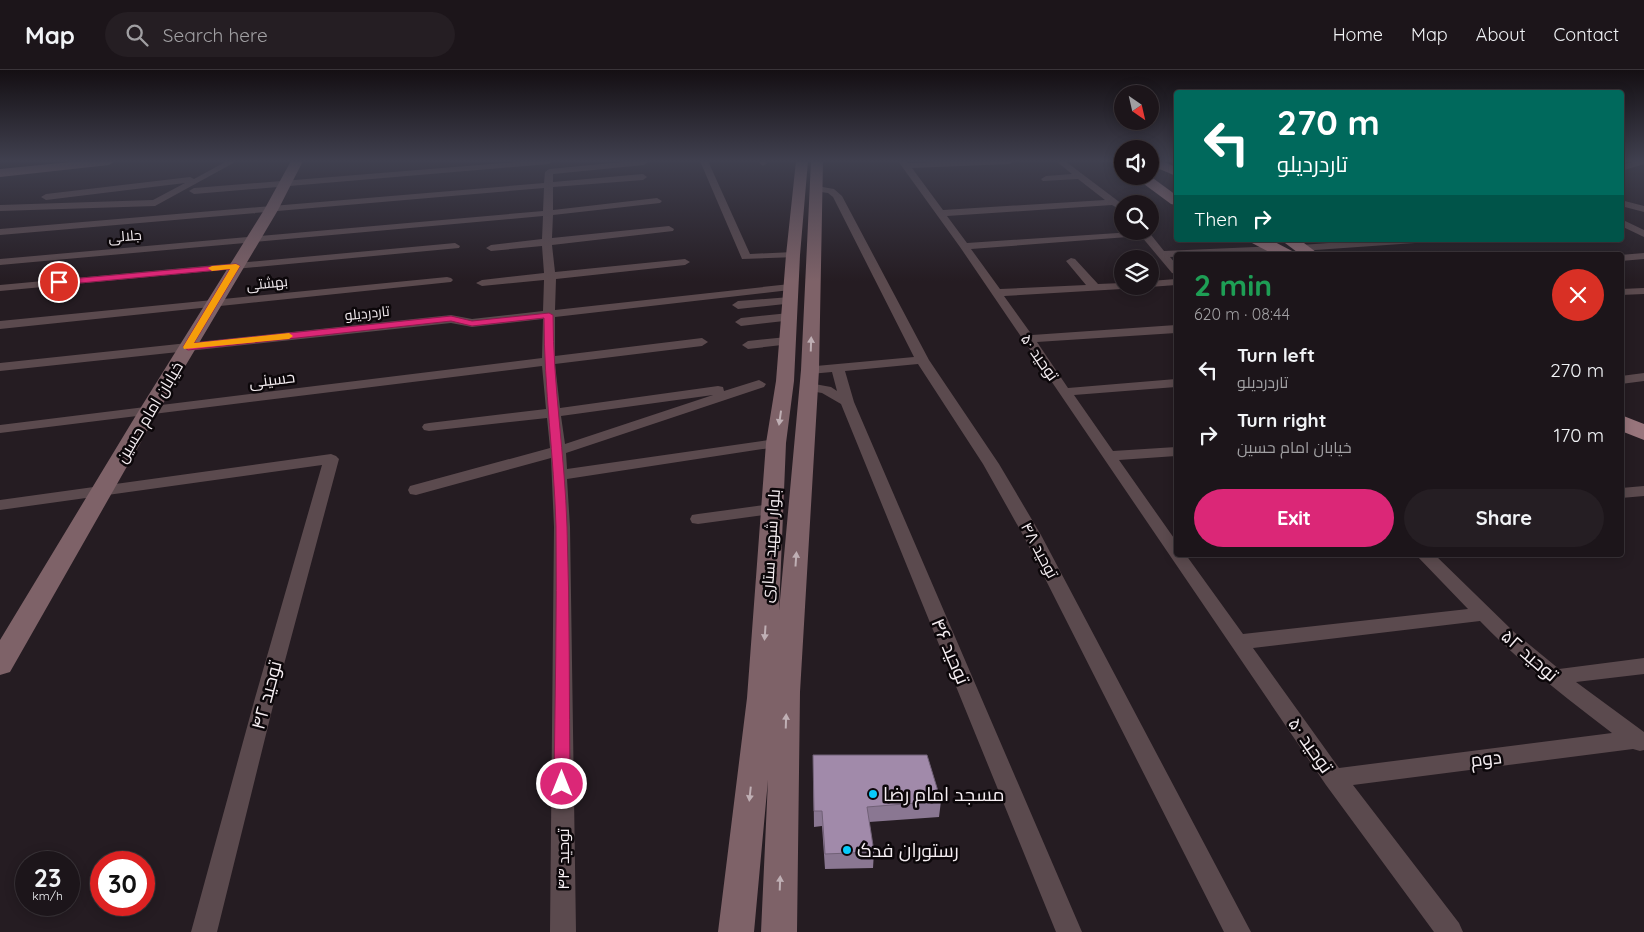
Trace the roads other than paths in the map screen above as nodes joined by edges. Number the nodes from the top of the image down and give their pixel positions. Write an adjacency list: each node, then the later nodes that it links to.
1 (156, 201): 13 (street)
2 (275, 201): 15 (main road, خیابان امام حسین)
3 (372, 201): 15 (street)
4 (548, 201): 16 (street, توحید ۴۴)
5 (655, 201): 16 (street, جلالی)
6 (722, 201): 35 (street)
7 (806, 201): 35 (main road, بلوار شهید ستاری)
8 (809, 201): 71 (main road, بلوار شهید ستاری, one-way to 8)
9 (840, 201): 66 (street, توحید ۴۸)
10 (932, 201): 17 (street, توحید ۵۰)
11 (1624, 204): 14 (street)
12 (1114, 206): 17 (street)
13 (0, 208)
14 (1644, 209)
15 (271, 210): 20 (street); 23 (main road, خیابان امام حسین)
16 (548, 213): 23 (street, جلالی); 25 (street, توحید ۴۴)
17 (940, 213): 29 (street, توحید ۵۰)
18 (1624, 226): 22 (street)
19 (669, 229): 25 (street)
20 (0, 232)
21 (1114, 234): 29 (street)
22 (1644, 234)
23 (252, 240): 39 (street, جلالی); 41 (main road, خیابان امام حسین)
24 (1150, 240): 33 (street)
25 (547, 242): 30 (street); 43 (street, توحید ۴۴)
26 (1266, 242): 31 (main road)
27 (1387, 242): 31 (street)
28 (455, 246): 41 (street)
29 (964, 246): 53 (street, توحید ۵۰)
30 (491, 248)
31 (1293, 249): 32 (street)
32 (1214, 252)
33 (1162, 254): 34 (street); 42 (street)
34 (1174, 254)
35 (792, 255): 54 (main road, بلوار شهید ستاری)
36 (1644, 256): 37 (street)
37 (1624, 258)
38 (1071, 261): 49 (street)
39 (0, 262)
40 (685, 262): 43 (street)
41 (236, 266): 50 (street); 55 (main road, خیابان امام حسین)
42 (1174, 269)
43 (550, 276): 46 (street); 57 (street, توحید ۴۴)
44 (447, 280): 55 (street, بهشتی)
45 (1174, 282): 47 (street)
46 (482, 283)
47 (1159, 283)
48 (1114, 286): 49 (street)
49 (1095, 287): 53 (street)
50 (0, 288)
51 (1644, 291): 52 (street)
52 (1624, 292)
53 (996, 293): 61 (street, توحید ۵۰)
54 (790, 301): 56 (street); 57 (street, تاردردیلو); 58 (street); 62 (main road, بلوار شهید ستاری)
55 (214, 304): 59 (street, بهشتی); 65 (main road, خیابان امام حسین)
56 (738, 305)
57 (549, 315): 65 (street, تاردردیلو); 67 (street, توحید ۴۴)
58 (741, 322)
59 (0, 325)
60 (1174, 329): 61 (street)
61 (1028, 339): 76 (street, توحید ۵۰)
62 (787, 341): 64 (street); 73 (main road, بلوار شهید ستاری)
63 (702, 342): 67 (street, حسینی)
64 (748, 345)
65 (188, 347): 68 (street, تاردردیلو); 79 (main road, خیابان امام حسین)
66 (922, 360): 69 (street); 114 (street, توحید ۴۸)
67 (548, 362): 79 (street, حسینی); 80 (street, توحید ۴۴)
68 (0, 367)
69 (838, 368): 71 (street); 77 (street, توحید ۴۶)
70 (1644, 378): 72 (street)
71 (810, 379): 77 (street); 112 (main road, بلوار شهید ستاری, one-way to 71)
72 (1624, 380)
73 (785, 381): 75 (street); 86 (main road, بلوار شهید ستاری, one-way to 86)
74 (1174, 383): 76 (street)
75 (759, 384): 80 (street); 87 (street)
76 (1064, 392): 89 (street, توحید ۵۰)
77 (847, 402): 113 (street, توحید ۴۶)
78 (1624, 409): 81 (main road)
79 (148, 412): 84 (street, حسینی); 92 (main road, خیابان امام حسین)
80 (553, 413): 83 (street); 87 (street, توحید ۴۴)
81 (1644, 419)
82 (1624, 423): 85 (main road)
83 (429, 427)
84 (0, 429)
85 (1644, 433)
86 (776, 442): 91 (street); 97 (main road, بلوار شهید ستاری)
87 (558, 451): 91 (street, توحید ۴۴); 93 (street)
88 (1174, 451): 89 (street)
89 (1109, 456): 99 (street, توحید ۵۰)
90 (331, 459): 92 (street); 109 (street, توحید ۴۲)
91 (559, 475): 110 (street, توحید ۴۴)
92 (103, 490): 96 (street); 104 (main road, خیابان امام حسین)
93 (416, 490)
94 (1644, 490): 95 (street)
95 (1624, 493)
96 (0, 505)
97 (772, 509): 98 (street); 111 (main road, بلوار شهید ستاری, one-way to 111)
98 (698, 519)
99 (1170, 535)
100 (1179, 557): 103 (street, توحید ۵۰)
101 (1427, 557): 102 (street, توحید ۵۲)
102 (1485, 614): 103 (street); 106 (street, توحید ۵۲)
103 (1239, 642): 108 (street, توحید ۵۰)
104 (0, 664)
105 (1644, 666): 106 (street)
106 (1556, 677): 107 (street, توحید ۵۲)
107 (1640, 742): 108 (street, دوم)
108 (1334, 778): 115 (street, توحید ۵۰)
109 (204, 932)
110 (563, 932)
111 (736, 932)
112 (779, 932)
113 (1069, 932)
114 (1238, 932)
115 (1450, 932)

